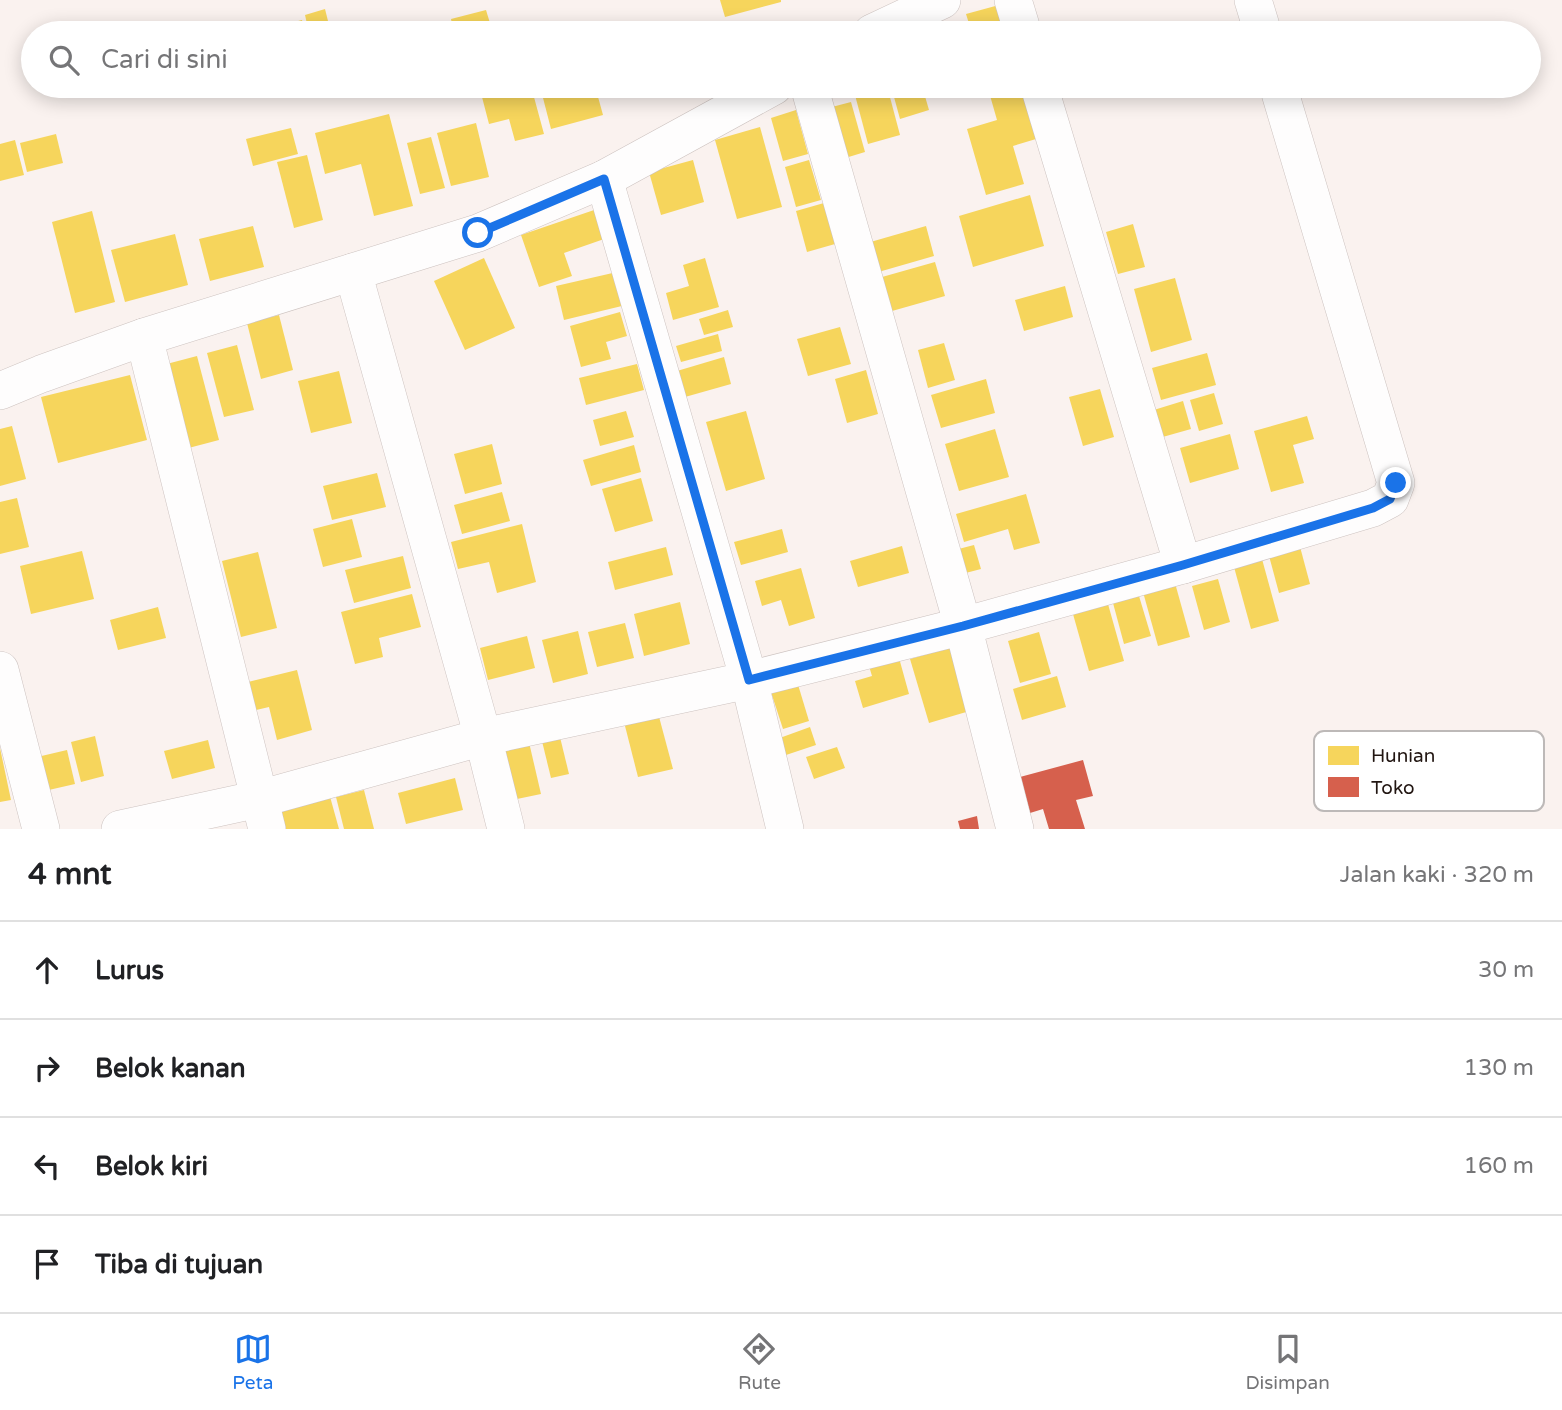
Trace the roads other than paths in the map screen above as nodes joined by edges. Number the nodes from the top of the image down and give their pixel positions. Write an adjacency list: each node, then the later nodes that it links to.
1 (942, 0): 4 (street)
2 (1013, 0): 5 (street)
3 (1253, 0): 6 (street)
4 (897, 21)
5 (1019, 21)
6 (1259, 21)
7 (752, 98): 11 (street)
8 (812, 98): 16 (street)
9 (1042, 98): 15 (street)
10 (1282, 98): 15 (street)
11 (604, 179): 12 (street); 18 (street)
12 (353, 272): 13 (street); 19 (street)
13 (144, 337): 14 (street); 20 (street)
14 (0, 391)
15 (1183, 565): 16 (street)
16 (963, 626): 18 (street); 25 (street)
17 (0, 670): 21 (street)
18 (749, 680): 19 (street); 24 (street)
19 (483, 737): 20 (street); 23 (street)
20 (263, 814): 22 (street)
21 (41, 829)
22 (120, 829)
23 (506, 829)
24 (785, 829)
25 (1015, 829)

